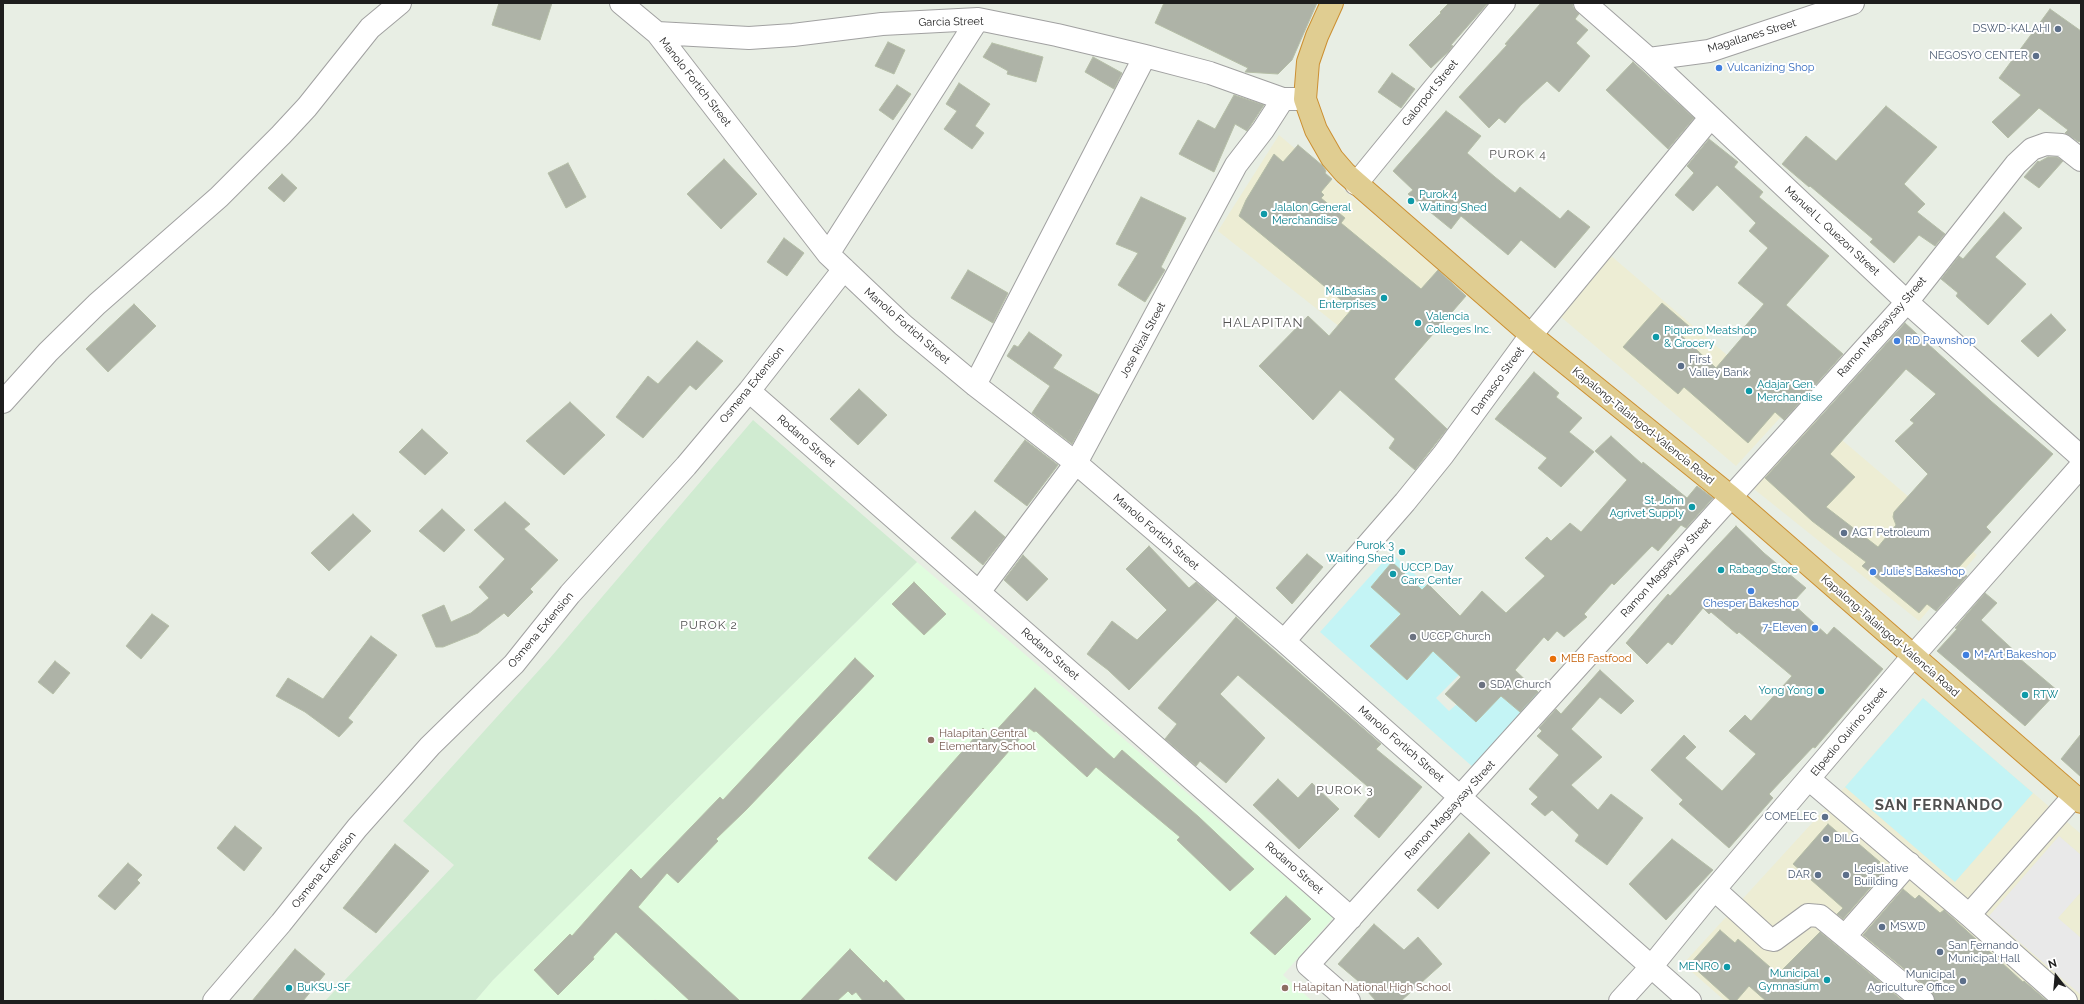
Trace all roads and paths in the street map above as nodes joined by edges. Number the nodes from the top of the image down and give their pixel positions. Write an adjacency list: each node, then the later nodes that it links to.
1 (400, 3): 22 (street)
2 (621, 3): 8 (street)
3 (1332, 3): 12 (highway, Kapalong-Talaingod-Valencia Road)
4 (1504, 3): 15 (street, Galorport Street)
5 (1586, 3): 10 (street, Manuel L. Quezon Street)
6 (1853, 3): 10 (street, Magallanes Street)
7 (978, 20): 8 (street, Garcia Street); 9 (street, Garcia Street); 16 (street)
8 (656, 33): 16 (street, Manolo Fortich Street)
9 (1145, 56): 11 (street, Garcia Street); 20 (street)
10 (1649, 59): 13 (street, Manuel L. Quezon Street)
11 (1283, 99): 12 (street); 24 (street, Jose Rizal Street)
12 (1305, 99): 15 (highway, Kapalong-Talaingod-Valencia Road)
13 (1710, 118): 18 (street, Manuel L. Quezon Street); 19 (street, Damasco Street)
14 (2081, 160): 18 (street, Ramon Magsaysay Street)
15 (1356, 184): 19 (highway, Kapalong-Talaingod-Valencia Road)
16 (828, 254): 17 (street, Manolo Fortich Street)
17 (844, 269): 20 (street, Manolo Fortich Street); 21 (street, Osmena Extension)
18 (1906, 302): 23 (street, Manuel L. Quezon Street); 26 (street, Ramon Magsaysay Street)
19 (1531, 335): 26 (highway, Kapalong-Talaingod-Valencia Road); 28 (street, Damasco Street)
20 (975, 385): 24 (street, Manolo Fortich Street)
21 (749, 391): 27 (street, Rodano Street); 39 (street, Osmena Extension)
22 (3, 402)
23 (2081, 457)
24 (1076, 463): 27 (street, Jose Rizal Street); 28 (street, Manolo Fortich Street)
25 (2081, 466): 29 (street, Elpedio Quirino Street)
26 (1730, 496): 29 (highway, Kapalong-Talaingod-Valencia Road); 31 (street, Ramon Magsaysay Street)
27 (979, 592): 36 (street, Rodano Street)
28 (1284, 641): 31 (street, Manolo Fortich Street)
29 (1913, 656): 30 (street, Elpedio Quirino Street); 32 (highway, Kapalong-Talaingod-Valencia Road)
30 (1810, 780): 33 (street); 34 (street, Elpedio Quirino Street)
31 (1462, 797): 36 (street, Ramon Magsaysay Street); 38 (street, Manolo Fortich Street)
32 (2077, 799): 35 (street)
33 (1909, 863): 35 (street); 37 (street)
34 (1715, 890): 37 (street); 38 (street, Elpedio Quirino Street)
35 (1969, 915): 44 (street)
36 (1351, 918): 40 (street, Ramon Magsaysay Street)
37 (1845, 936): 43 (street)
38 (1652, 967): 41 (street, Elpedio Quirino Street); 42 (street, Manolo Fortich Street)
39 (214, 1001)
40 (1349, 1001)
41 (1620, 1001)
42 (1690, 1001)
43 (1923, 1001)
44 (2066, 1001)

